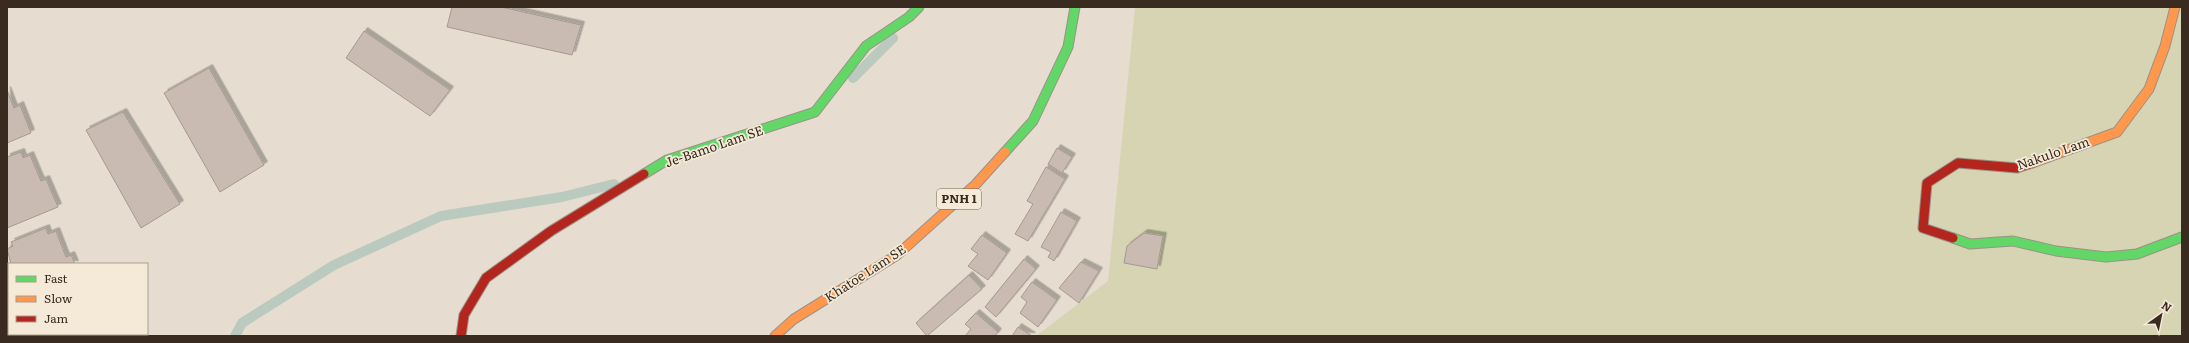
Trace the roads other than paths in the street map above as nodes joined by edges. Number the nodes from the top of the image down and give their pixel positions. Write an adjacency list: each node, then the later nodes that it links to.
1 (919, 7): 5 (street, Je-Bamo Lam SE)
2 (1075, 7): 6 (street, Khatoe Lam SE / PNH 1)
3 (2175, 7): 4 (street, Nakulo Lam)
4 (2182, 237)
5 (461, 336)
6 (775, 336)

